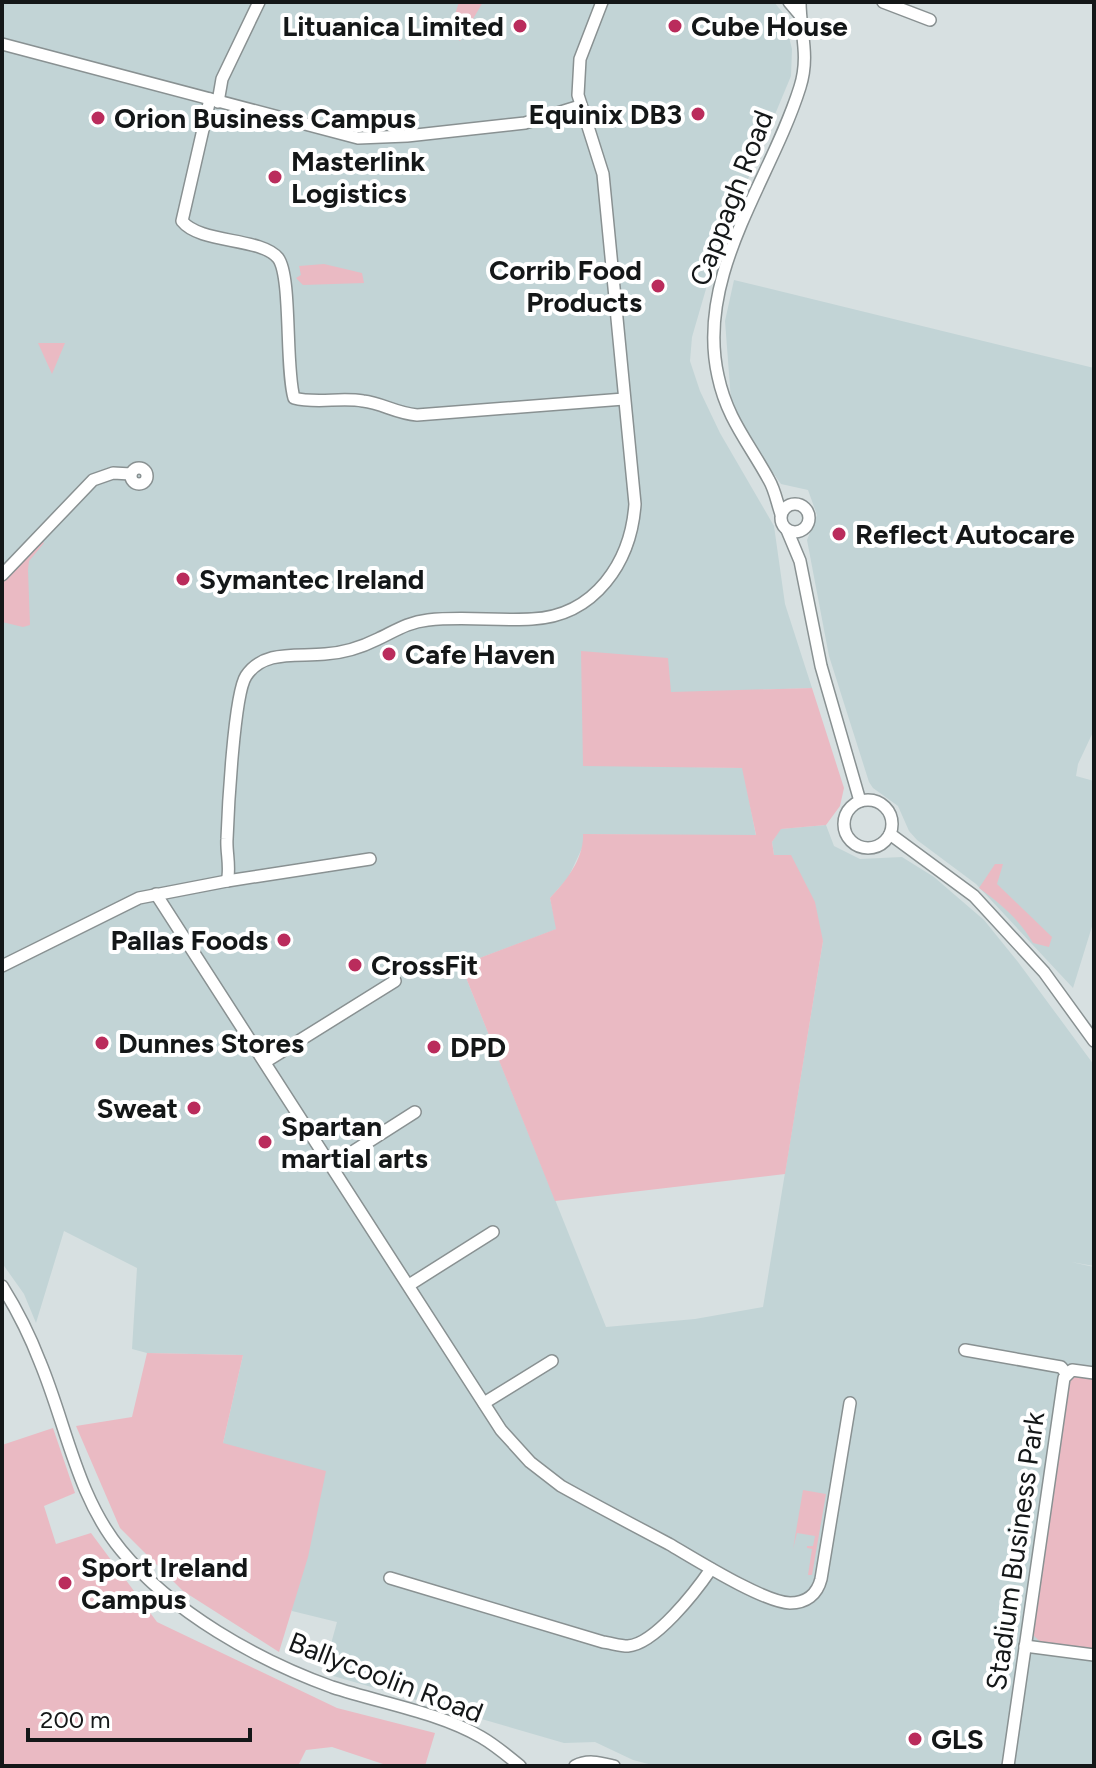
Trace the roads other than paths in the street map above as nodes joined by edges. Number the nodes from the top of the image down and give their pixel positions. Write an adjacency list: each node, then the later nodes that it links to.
1 (259, 2): 9 (street)
2 (602, 2): 10 (street)
3 (789, 2): 6 (street)
4 (800, 2): 6 (street, Cappagh Road)
5 (883, 2): 7 (street)
6 (800, 15): 13 (street, Cappagh Road)
7 (930, 20)
8 (2, 44): 9 (street)
9 (214, 101): 10 (street); 11 (street)
10 (580, 106): 11 (street)
11 (624, 399): 23 (street)
12 (131, 474): 19 (street)
13 (771, 483): 14 (street, Cappagh Road); 15 (street, Cappagh Road)
14 (794, 504): 15 (street); 16 (street, Cappagh Road)
15 (781, 514): 17 (street, Cappagh Road)
16 (803, 529): 17 (street); 18 (street, Cappagh Road)
17 (787, 530): 18 (street, Cappagh Road)
18 (800, 561): 20 (street, Cappagh Road)
19 (2, 575)
20 (860, 801): 21 (street); 21 (street)
21 (890, 834): 27 (street)
22 (370, 859): 23 (street)
23 (227, 881): 24 (street)
24 (156, 894): 25 (street); 28 (street)
25 (2, 966)
26 (395, 981): 28 (street)
27 (1094, 1041)
28 (265, 1062): 30 (street)
29 (415, 1112): 30 (street)
30 (332, 1165): 32 (street)
31 (493, 1232): 32 (street)
32 (409, 1285): 38 (street)
33 (2, 1286): 44 (street, Ballycoolin Road)
34 (965, 1350): 36 (street)
35 (552, 1361): 38 (street)
36 (1066, 1373): 37 (street); 42 (street, Stadium Business Park)
37 (1094, 1373)
38 (484, 1403): 40 (street)
39 (850, 1403): 40 (street)
40 (711, 1569): 41 (street)
41 (390, 1578)
42 (1025, 1646): 43 (street); 47 (street, Stadium Business Park)
43 (1094, 1655)
44 (520, 1766)
45 (575, 1766): 46 (street)
46 (614, 1766)
47 (1008, 1766)

